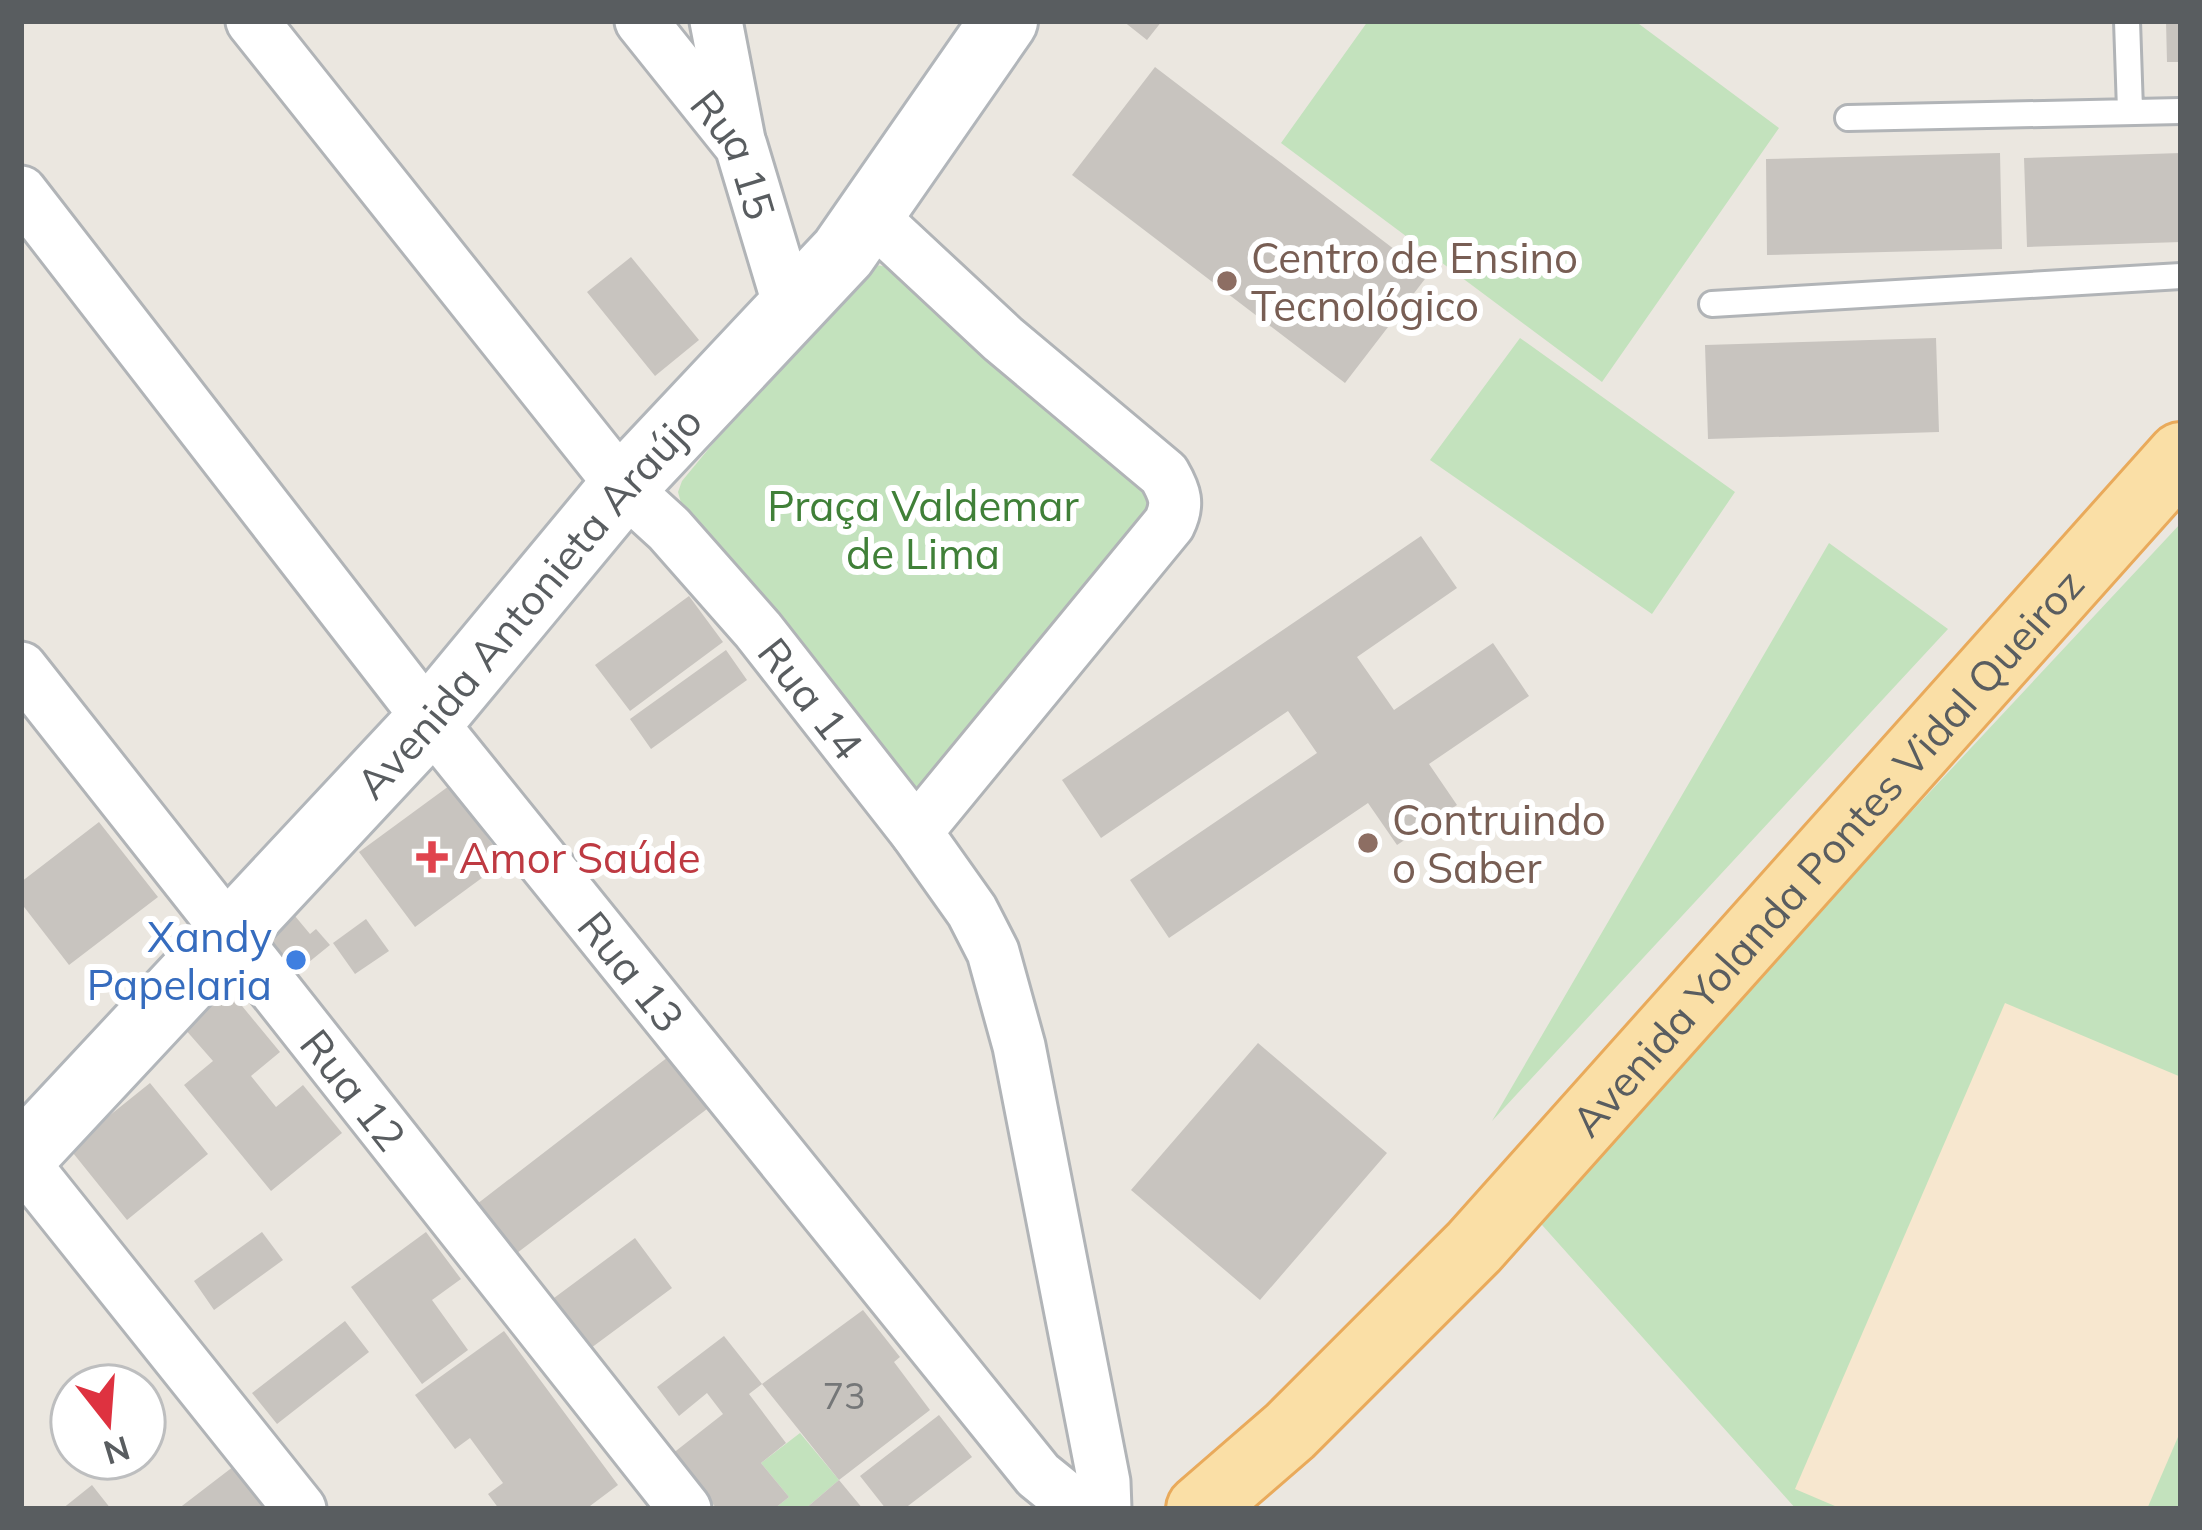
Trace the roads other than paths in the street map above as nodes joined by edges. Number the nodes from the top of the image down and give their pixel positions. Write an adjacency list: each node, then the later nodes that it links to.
1 (252, 21): 16 (street, Rua 14)
2 (640, 21): 9 (street, Rua 15)
3 (716, 21): 9 (street)
4 (1004, 21): 11 (street, Avenida Antonieta Araújo)
5 (2127, 21): 6 (lane)
6 (2131, 110): 7 (lane); 8 (lane)
7 (2181, 111)
8 (1848, 118)
9 (741, 146): 14 (street, Rua 15)
10 (21, 192): 18 (street, Rua 13)
11 (871, 216): 14 (street, Avenida Antonieta Araújo); 19 (street)
12 (2181, 275): 13 (lane)
13 (1712, 304)
14 (790, 309): 16 (street, Avenida Antonieta Araújo)
15 (2181, 456): 22 (main road, Avenida Yolanda Pontes Vidal Queiroz)
16 (623, 487): 18 (street, Avenida Antonieta Araújo); 19 (street, Rua 14)
17 (21, 668): 20 (street, Rua 12)
18 (429, 721): 20 (street, Avenida Antonieta Araújo); 25 (street, Rua 13)
19 (916, 832): 26 (street, Rua 14)
20 (231, 934): 21 (street, Avenida Antonieta Araújo); 24 (street, Rua 12)
21 (21, 1159): 23 (street)
22 (1290, 1431): 27 (main road); 28 (main road)
23 (300, 1509)
24 (685, 1509)
25 (1080, 1509)
26 (1105, 1509)
27 (1200, 1509)
28 (1243, 1509)

